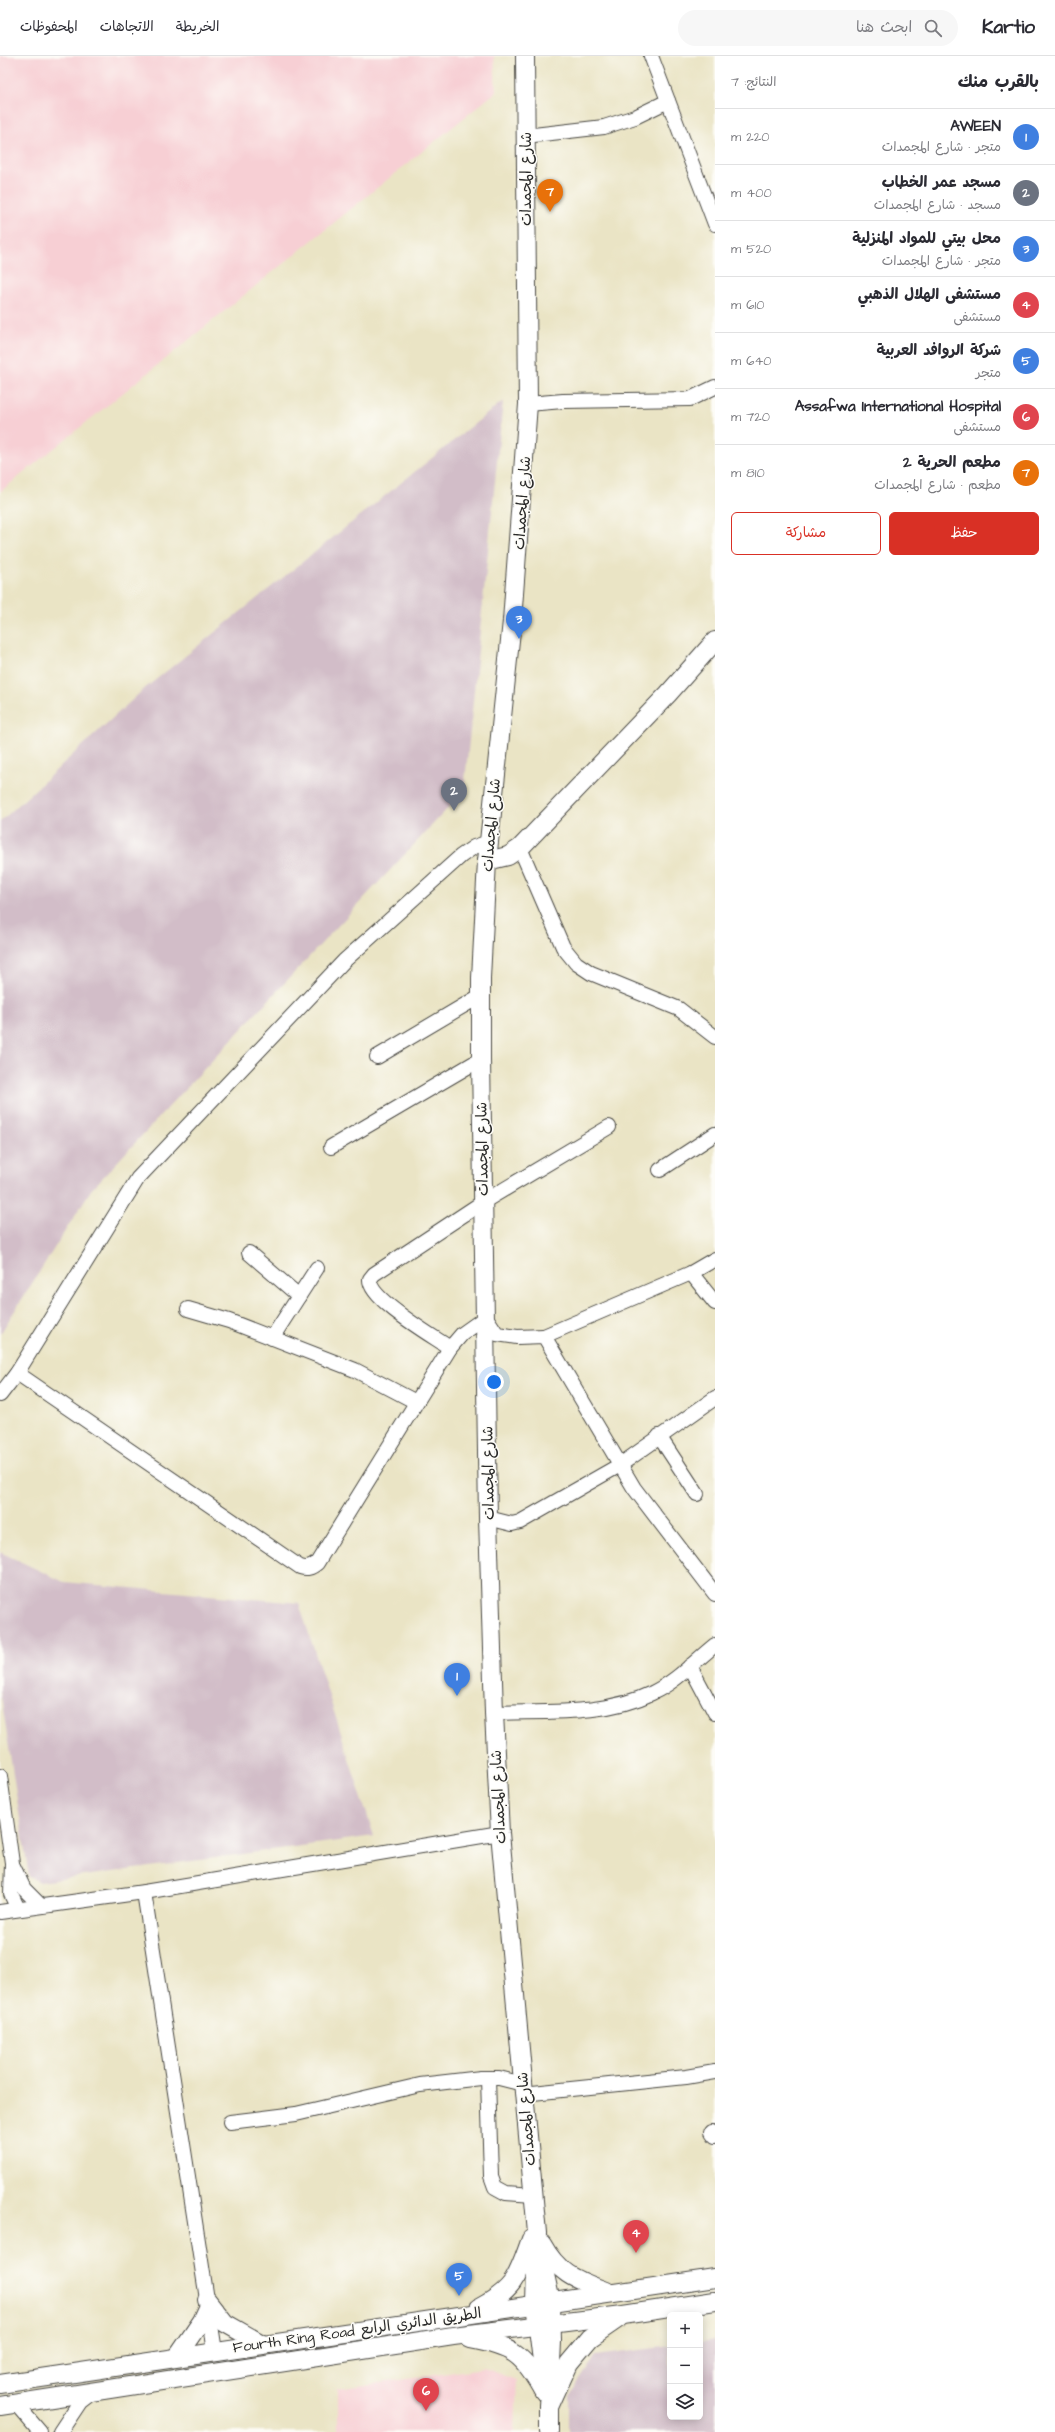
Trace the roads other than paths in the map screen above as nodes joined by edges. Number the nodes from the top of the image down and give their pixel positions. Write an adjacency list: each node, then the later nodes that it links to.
1 (526, 56): 4 (main road, شارع المجمدات)
2 (651, 56): 3 (street)
3 (668, 100): 4 (street); 5 (street)
4 (525, 136): 7 (main road, شارع المجمدات)
5 (715, 224)
6 (715, 387): 7 (street)
7 (528, 404): 9 (main road, شارع المجمدات)
8 (715, 641): 10 (main road)
9 (489, 842): 11 (main road, شارع المجمدات); 32 (street)
10 (520, 848): 11 (main road); 13 (street)
11 (487, 861): 12 (main road, شارع المجمدات)
12 (480, 996): 14 (street); 15 (main road, شارع المجمدات)
13 (715, 1037)
14 (377, 1057)
15 (481, 1059): 18 (street); 20 (main road, شارع المجمدات)
16 (609, 1127): 20 (street)
17 (715, 1134): 19 (street)
18 (331, 1147)
19 (660, 1170)
20 (483, 1202): 28 (main road, شارع المجمدات); 31 (street)
21 (249, 1254): 25 (street)
22 (715, 1259): 24 (street)
23 (317, 1268): 25 (street)
24 (691, 1273): 26 (street); 29 (street)
25 (299, 1296): 30 (street)
26 (715, 1303)
27 (188, 1309): 30 (street)
28 (486, 1317): 29 (street); 31 (street); 39 (main road, شارع المجمدات)
29 (544, 1336): 37 (street)
30 (272, 1338): 35 (street)
31 (450, 1348): 35 (street)
32 (17, 1373): 33 (street); 35 (street)
33 (0, 1395)
34 (715, 1398): 36 (street)
35 (416, 1402)
36 (660, 1436): 37 (street); 38 (street)
37 (620, 1464): 39 (street); 40 (street)
38 (698, 1494)
39 (488, 1518): 43 (main road, شارع المجمدات)
40 (715, 1594)
41 (715, 1645): 42 (street)
42 (690, 1666): 43 (street); 44 (street)
43 (494, 1713): 46 (main road, شارع المجمدات)
44 (715, 1713)
45 (0, 1776): 47 (street)
46 (500, 1833): 48 (street); 54 (main road, شارع المجمدات)
47 (12, 1863): 49 (street); 50 (street)
48 (144, 1892): 49 (street); 62 (street)
49 (41, 1906): 50 (street)
50 (18, 1909): 51 (street)
51 (0, 1912)
52 (715, 2072): 54 (street)
53 (488, 2078): 54 (street); 55 (street); 56 (street)
54 (523, 2089): 56 (main road, شارع المجمدات)
55 (230, 2122)
56 (533, 2195): 57 (main road, شارع المجمدات)
57 (537, 2233): 59 (main road); 61 (main road, شارع المجمدات); 63 (main road)
58 (715, 2278): 59 (main road, Fourth Ring Road الطريق الدائري الرابع)
59 (612, 2294): 61 (main road, Fourth Ring Road الطريق الدائري الرابع)
60 (715, 2301): 64 (main road, Fourth Ring Road الطريق الدائري الرابع)
61 (543, 2303): 63 (main road, Fourth Ring Road الطريق الدائري الرابع); 65 (main road, شارع المجمدات)
62 (208, 2304): 67 (main road); 68 (street); 69 (main road)
63 (469, 2314): 67 (main road, Fourth Ring Road الطريق الدائري الرابع)
64 (623, 2315): 65 (main road, Fourth Ring Road الطريق الدائري الرابع); 72 (main road)
65 (544, 2325): 66 (main road, Fourth Ring Road الطريق الدائري الرابع); 72 (main road, شارع المجمدات)
66 (453, 2336): 71 (main road, Fourth Ring Road الطريق الدائري الرابع); 72 (main road)
67 (262, 2344): 68 (main road, Fourth Ring Road الطريق الدائري الرابع)
68 (215, 2351): 69 (main road, Fourth Ring Road الطريق الدائري الرابع)
69 (178, 2356): 70 (main road, Fourth Ring Road الطريق الدائري الرابع)
70 (0, 2384)
71 (93, 2392): 73 (main road, Fourth Ring Road الطريق الدائري الرابع); 75 (street)
72 (549, 2399): 76 (main road)
73 (8, 2405): 74 (street)
74 (40, 2432)
75 (60, 2432)
76 (548, 2432)

